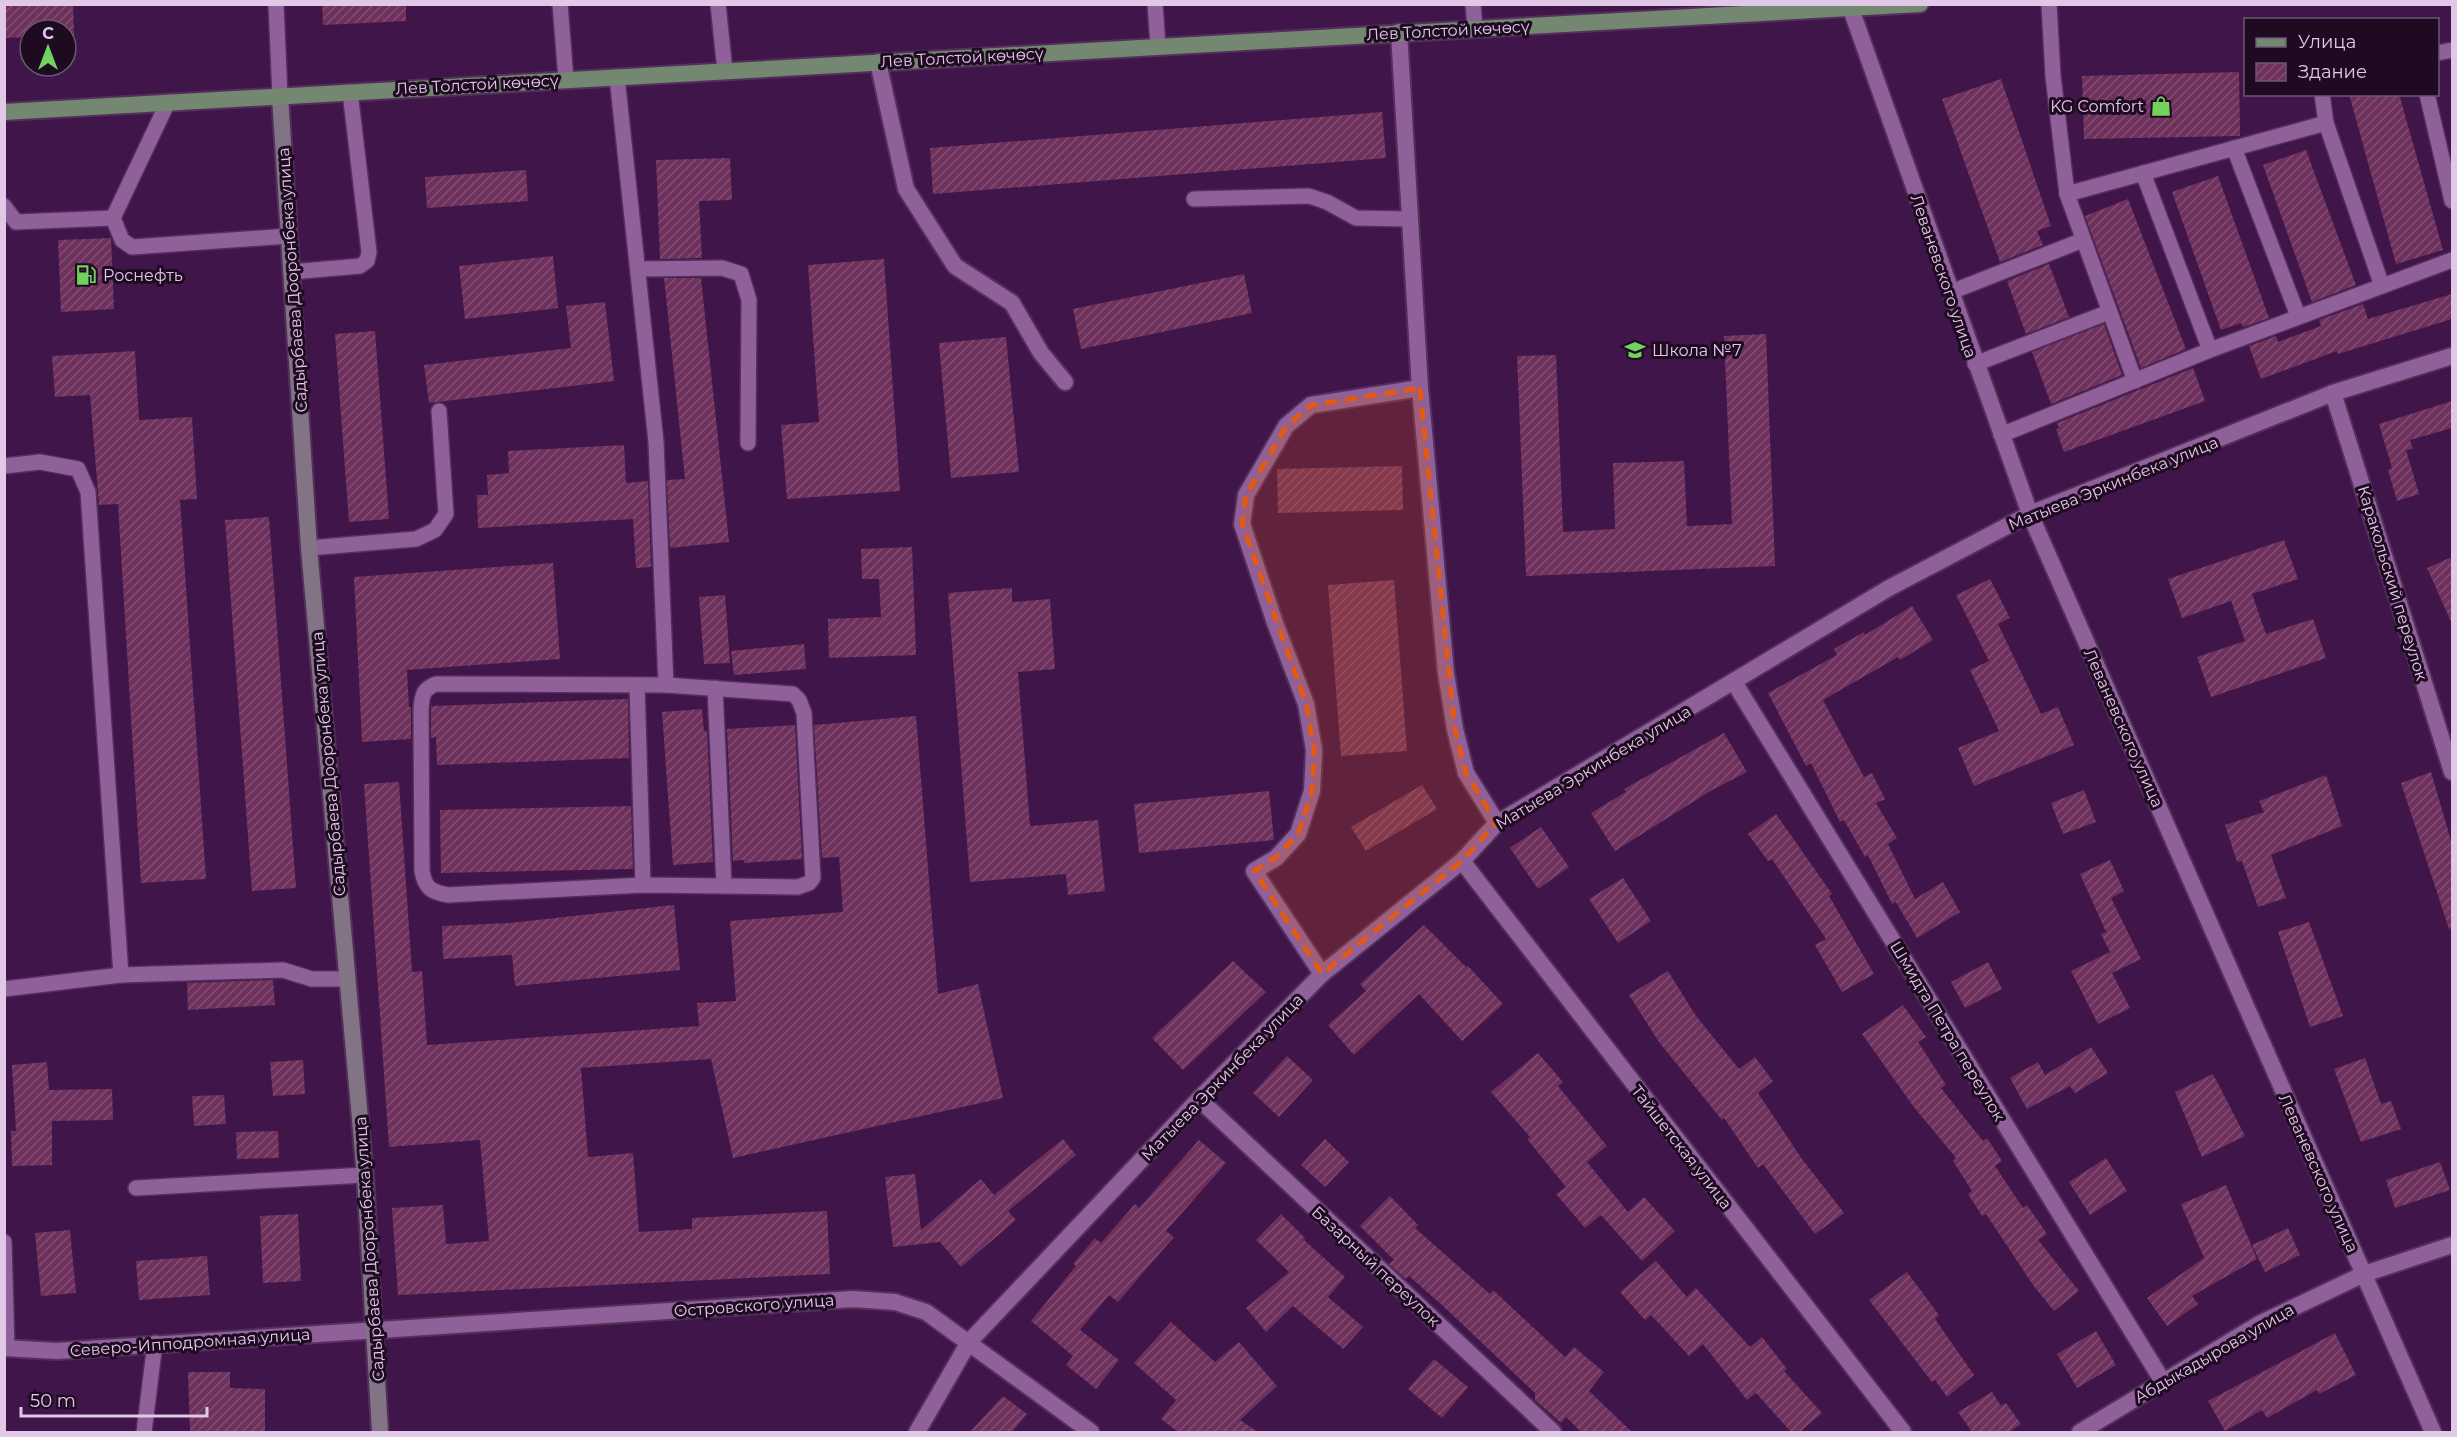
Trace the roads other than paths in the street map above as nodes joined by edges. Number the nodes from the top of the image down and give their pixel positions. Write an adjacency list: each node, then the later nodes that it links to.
1 (276, 4): 18 (lane)
2 (560, 4): 16 (lane)
3 (718, 4): 14 (lane)
4 (1155, 4): 12 (lane)
5 (1473, 4): 10 (lane)
6 (1920, 4): 8 (main road, Лев Толстой көчөсү)
7 (2049, 4): 26 (lane)
8 (1915, 5): 9 (main road, Лев Толстой көчөсү)
9 (1851, 9): 10 (main road, Лев Толстой көчөсү); 38 (street, Леваневского улица)
10 (1475, 28): 11 (main road, Лев Толстой көчөсү)
11 (1399, 32): 12 (main road, Лев Толстой көчөсү); 31 (street)
12 (1158, 46): 13 (main road, Лев Толстой көчөсү)
13 (878, 62): 14 (main road, Лев Толстой көчөсү); 45 (street)
14 (725, 71): 15 (main road, Лев Толстой көчөсү)
15 (617, 77): 16 (main road, Лев Толстой көчөсү); 35 (lane)
16 (566, 79): 17 (main road, Лев Толстой көчөсү)
17 (350, 92): 18 (main road, Лев Толстой көчөсү); 36 (lane)
18 (280, 96): 21 (main road, Лев Толстой көчөсү); 32 (main road, Садырбаева Дооронбека улица)
19 (2322, 96): 23 (lane)
20 (2427, 96): 28 (lane)
21 (168, 102): 22 (main road, Лев Толстой көчөсү); 30 (lane)
22 (4, 112)
23 (2326, 123): 24 (lane); 37 (lane)
24 (2234, 148): 25 (lane); 40 (lane)
25 (2143, 173): 26 (lane); 41 (lane)
26 (2067, 194): 33 (lane)
27 (1194, 198): 31 (lane)
28 (2452, 201)
29 (4, 206): 30 (lane)
30 (113, 218): 32 (lane)
31 (1410, 219): 46 (street)
32 (289, 236): 36 (main road, Садырбаева Дооронбека улица)
33 (2083, 240): 38 (lane); 39 (lane)
34 (2452, 260): 37 (lane)
35 (638, 269): 50 (lane); 56 (lane)
36 (291, 272): 53 (main road, Садырбаева Дооронбека улица)
37 (2382, 286): 40 (lane)
38 (1951, 292): 43 (street, Леваневского улица)
39 (2109, 312): 43 (lane); 44 (lane)
40 (2298, 316): 41 (lane)
41 (2210, 350): 44 (lane)
42 (2452, 356): 47 (street, Матыева Эркинбека улица)
43 (1975, 364): 49 (street, Леваневского улица)
44 (2135, 381): 49 (lane)
45 (1065, 382)
46 (1420, 388): 59 (street); 63 (street)
47 (2334, 393): 52 (street, Матыева Эркинбека улица); 58 (street, Каракольский переулок)
48 (439, 411): 53 (lane)
49 (2001, 435): 52 (street, Леваневского улица)
50 (748, 443)
51 (4, 465): 64 (lane)
52 (2030, 514): 54 (street, Матыева Эркинбека улица); 72 (street, Леваневского улица)
53 (309, 548): 65 (main road, Садырбаева Дооронбека улица)
54 (1734, 682): 59 (street, Матыева Эркинбека улица); 77 (street, Шмидта Петра переулок)
55 (637, 685): 56 (lane); 61 (lane); 61 (lane)
56 (666, 685): 57 (lane)
57 (715, 688): 62 (lane); 62 (lane)
58 (2452, 772)
59 (1497, 823): 60 (street, Матыева Эркинбека улица)
60 (1462, 861): 63 (street, Матыева Эркинбека улица); 83 (street, Тайшетская улица)
61 (643, 885): 62 (lane)
62 (724, 885)
63 (1322, 974): 67 (street, Матыева Эркинбека улица)
64 (121, 975): 65 (lane); 66 (lane)
65 (347, 979): 68 (main road, Садырбаева Дооронбека улица)
66 (4, 989)
67 (1199, 1099): 74 (street, Матыева Эркинбека улица); 82 (street, Базарный переулок)
68 (365, 1175): 69 (lane); 73 (main road, Садырбаева Дооронбека улица)
69 (136, 1188)
70 (4, 1242): 76 (lane)
71 (2452, 1245): 72 (street, Абдыкадырова улица)
72 (2364, 1274): 77 (street, Абдыкадырова улица); 85 (street, Леваневского улица)
73 (376, 1330): 74 (street, Островского улица); 75 (street, Северо-Ипподромная улица); 79 (main road, Садырбаева Дооронбека улица)
74 (969, 1342): 80 (street, Матыева Эркинбека улица); 81 (street, Островского улица)
75 (155, 1343): 76 (street, Северо-Ипподромная улица); 78 (lane)
76 (6, 1348)
77 (2162, 1380): 84 (street, Абдыкадырова улица)
78 (144, 1432)
79 (380, 1432)
80 (917, 1432)
81 (1091, 1432)
82 (1554, 1432)
83 (1903, 1432)
84 (2080, 1432)
85 (2433, 1432)

